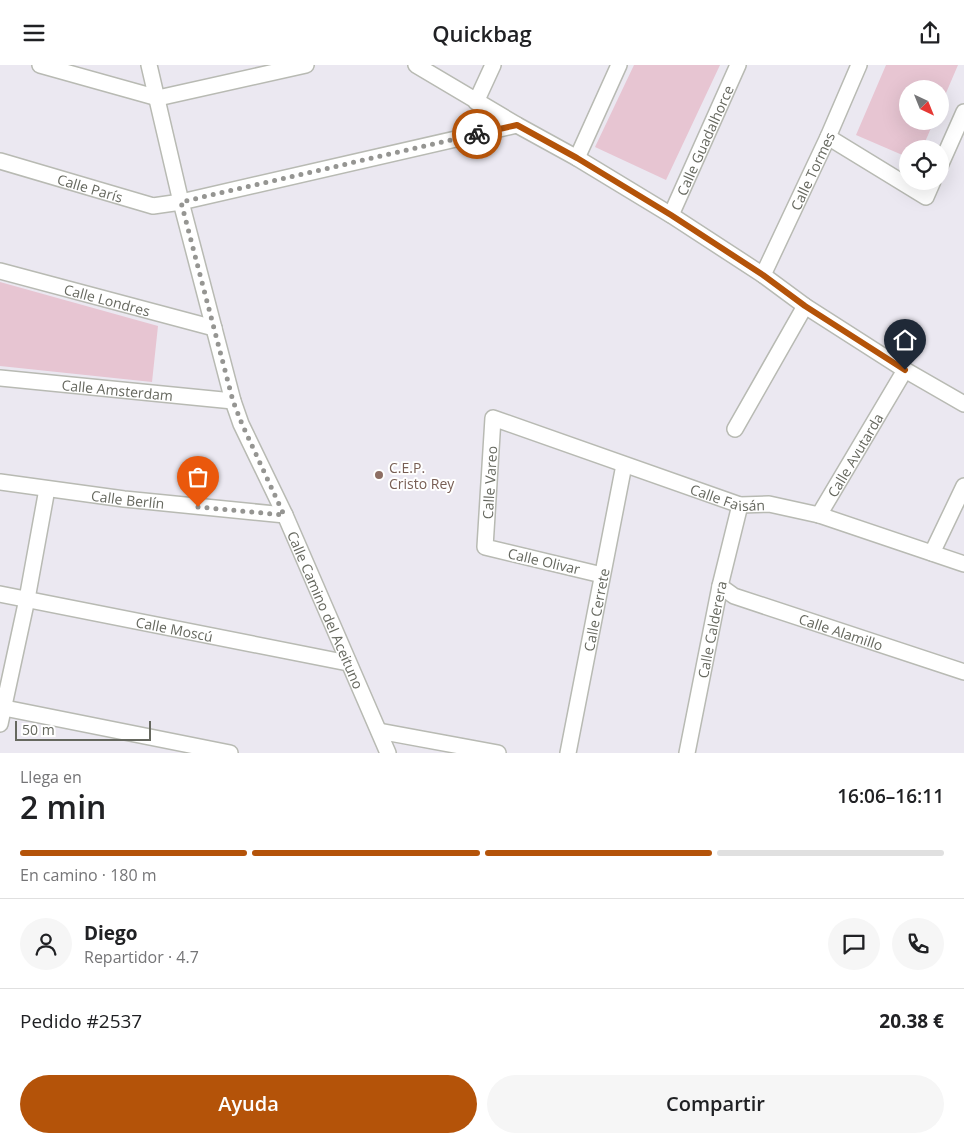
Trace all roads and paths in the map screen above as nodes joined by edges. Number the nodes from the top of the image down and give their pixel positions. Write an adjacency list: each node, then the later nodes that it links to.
1 (40, 65): 9 (street)
2 (149, 65): 9 (street, Calle Camino del Aceituno)
3 (306, 65): 9 (street)
4 (416, 65): 10 (street)
5 (494, 65): 10 (street)
6 (619, 65): 15 (street)
7 (738, 65): 21 (street, Calle Guadalhorce)
8 (859, 65): 13 (street, Calle Tormes)
9 (158, 98): 20 (street, Calle Camino del Aceituno)
10 (476, 102): 12 (street)
11 (964, 112): 14 (street)
12 (517, 125): 15 (street); 20 (street, Calle París)
13 (828, 137): 17 (street); 23 (street, Calle Tormes)
14 (949, 146)
15 (577, 158): 21 (street)
16 (0, 161): 20 (street, Calle París)
17 (899, 180)
18 (915, 190): 19 (street)
19 (929, 190)
20 (181, 202): 25 (street, Calle Camino del Aceituno)
21 (671, 215): 23 (street)
22 (0, 271): 25 (street, Calle Londres)
23 (763, 275): 24 (street)
24 (805, 306): 26 (street); 31 (street)
25 (214, 328): 28 (street, Calle Camino del Aceituno)
26 (905, 370): 29 (street); 38 (street, Calle Avutarda)
27 (0, 378): 28 (street, Calle Amsterdam)
28 (233, 401): 37 (street, Calle Camino del Aceituno)
29 (964, 404)
30 (493, 418): 32 (street, Calle Faisán); 39 (street, Calle Vareo)
31 (735, 429)
32 (624, 465): 36 (street, Calle Faisán); 42 (street, Calle Cerrete)
33 (0, 482): 35 (street, Calle Berlín)
34 (964, 486): 40 (street)
35 (47, 489): 37 (street, Calle Berlín); 45 (street)
36 (740, 505): 38 (street, Calle Faisán); 43 (street, Calle Calderera)
37 (284, 515): 46 (street, Calle Camino del Aceituno)
38 (819, 515): 40 (street, Calle Faisán)
39 (485, 547): 42 (street, Calle Olivar)
40 (932, 553): 41 (street, Calle Faisán)
41 (964, 564)
42 (602, 575): 54 (street, Calle Cerrete)
43 (720, 586): 47 (street, Calle Alamillo); 55 (street, Calle Calderera)
44 (0, 594): 45 (street, Calle Moscú)
45 (27, 599): 46 (street, Calle Moscú); 48 (street)
46 (348, 663): 50 (street, Calle Camino del Aceituno)
47 (964, 672)
48 (2, 708): 49 (street); 51 (street)
49 (0, 724)
50 (379, 731): 52 (street, Calle Camino del Aceituno); 53 (street)
51 (230, 753)
52 (388, 753)
53 (498, 753)
54 (568, 753)
55 (687, 753)

